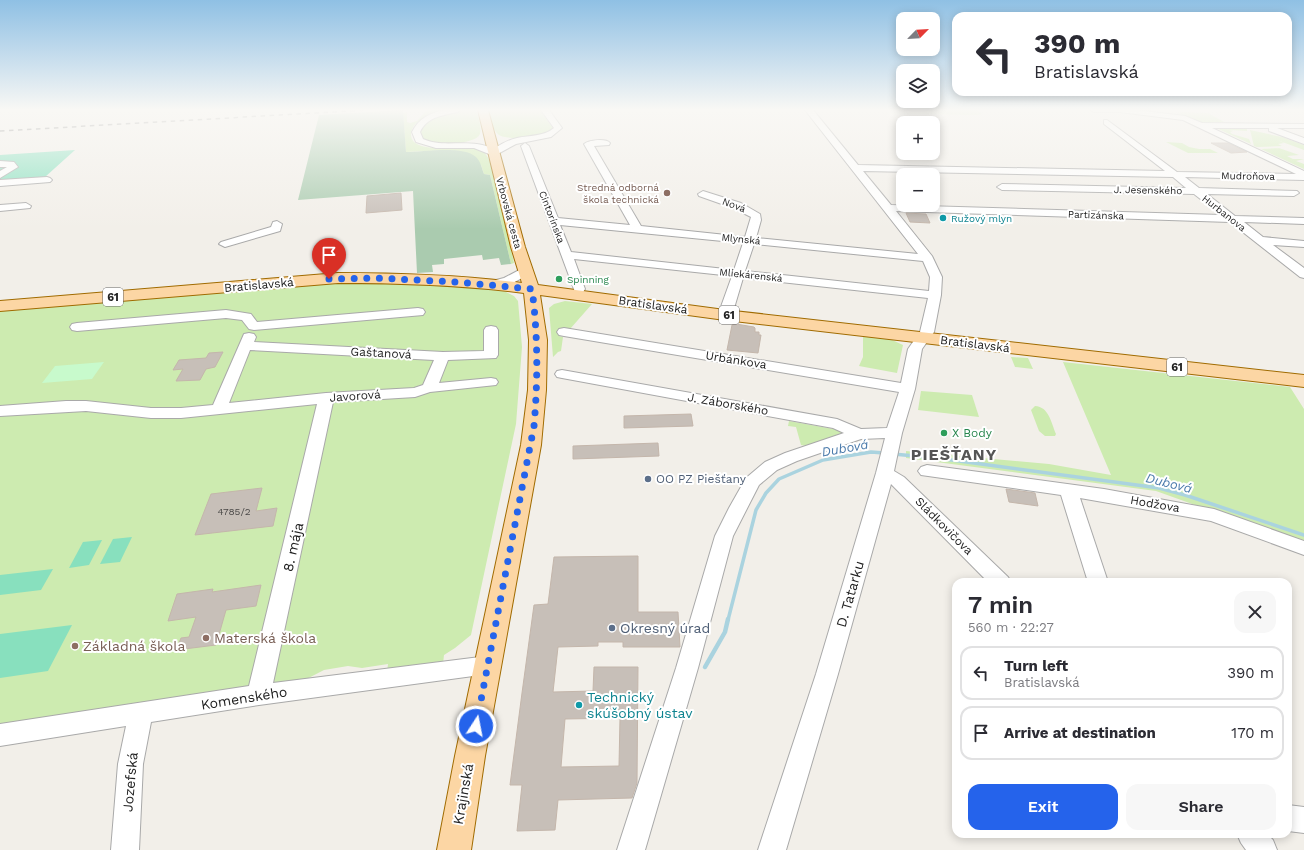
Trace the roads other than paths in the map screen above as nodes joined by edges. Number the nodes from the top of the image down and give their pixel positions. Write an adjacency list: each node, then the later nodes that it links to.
1 (487, 150): 10 (street)
2 (493, 150): 10 (main road, Vrbovská cesta)
3 (499, 150): 10 (street)
4 (526, 150): 27 (street, Cintorínska)
5 (591, 150): 30 (street)
6 (841, 150): 12 (street)
7 (1142, 150): 15 (street, Hurbanova)
8 (1250, 150): 16 (street)
9 (1255, 150): 13 (street)
10 (494, 153): 37 (main road, Vrbovská cesta)
11 (0, 164): 14 (street)
12 (856, 168): 15 (street, Mudroňova); 25 (street)
13 (1304, 172)
14 (0, 175)
15 (1175, 175): 16 (street, Mudroňova); 20 (street, Hurbanova)
16 (1304, 176)
17 (47, 180): 18 (street)
18 (0, 183)
19 (1002, 186): 20 (street, J. Jesenského)
20 (1195, 191): 21 (street, J. Jesenského); 26 (street, Hurbanova)
21 (1294, 193)
22 (703, 194): 31 (street, Nová)
23 (26, 206): 24 (street)
24 (0, 208)
25 (888, 208): 26 (street, Partizánska); 36 (street)
26 (1232, 219): 28 (street, Partizánska); 32 (street, Hurbanova)
27 (553, 220): 30 (street, Mlynská); 35 (street, Cintorínska)
28 (1304, 221)
29 (277, 224): 33 (street)
30 (637, 229): 31 (street, Mlynská)
31 (750, 240): 36 (street, Mlynská); 38 (street, Nová)
32 (1258, 240): 34 (street); 39 (street, Hurbanova)
33 (224, 244)
34 (1304, 244)
35 (567, 255): 38 (street, Mliekárenská); 41 (street, Cintorínska)
36 (928, 258): 42 (street)
37 (525, 271): 40 (street); 43 (main road, Vrbovská cesta)
38 (739, 274): 42 (street, Mliekárenská); 46 (street, Nová)
39 (1304, 274)
40 (492, 285): 43 (main road, Bratislavská / 61); 44 (main road, Bratislavská / 61)
41 (580, 292): 43 (main road, Bratislavská); 46 (main road, Bratislavská / 61)
42 (935, 296): 51 (street)
43 (533, 300): 70 (main road, Krajinská)
44 (0, 306)
45 (418, 312): 47 (street)
46 (725, 315): 51 (main road, Bratislavská / 61)
47 (254, 326): 48 (street); 52 (street)
48 (77, 327)
49 (491, 330): 53 (street, Gaštanová)
50 (564, 332): 58 (street, Urbánkova)
51 (923, 337): 55 (main road, Bratislavská / 61); 58 (street, D. Tatarku)
52 (246, 346): 53 (street, Gaštanová); 60 (street)
53 (443, 356): 57 (street)
54 (562, 374): 62 (street, J. Záborského)
55 (1304, 381)
56 (491, 382): 57 (street, Javorová)
57 (429, 388): 59 (street, Javorová)
58 (908, 389): 63 (street, D. Tatarku)
59 (326, 398): 60 (street, Javorová); 71 (street, 8. mája)
60 (219, 409): 61 (street, Javorová)
61 (0, 411)
62 (860, 434): 63 (street, J. Záborského); 79 (street)
63 (892, 439): 64 (street, D. Tatarku)
64 (886, 470): 68 (street, Sládkovičova); 80 (street, D. Tatarku)
65 (927, 470): 66 (street, Hodžova)
66 (1069, 491): 67 (street, Hodžova); 69 (street)
67 (1304, 548)
68 (997, 578)
69 (1097, 578)
70 (488, 665): 71 (street, Komenského); 78 (main road, Krajinská)
71 (259, 695): 72 (street, Komenského)
72 (142, 714): 73 (street, Komenského); 77 (street, Jozefská)
73 (0, 736)
74 (1292, 818): 75 (street)
75 (1304, 820)
76 (1253, 838): 81 (street)
77 (124, 850)
78 (454, 850)
79 (631, 850)
80 (772, 850)
81 (1263, 850)

